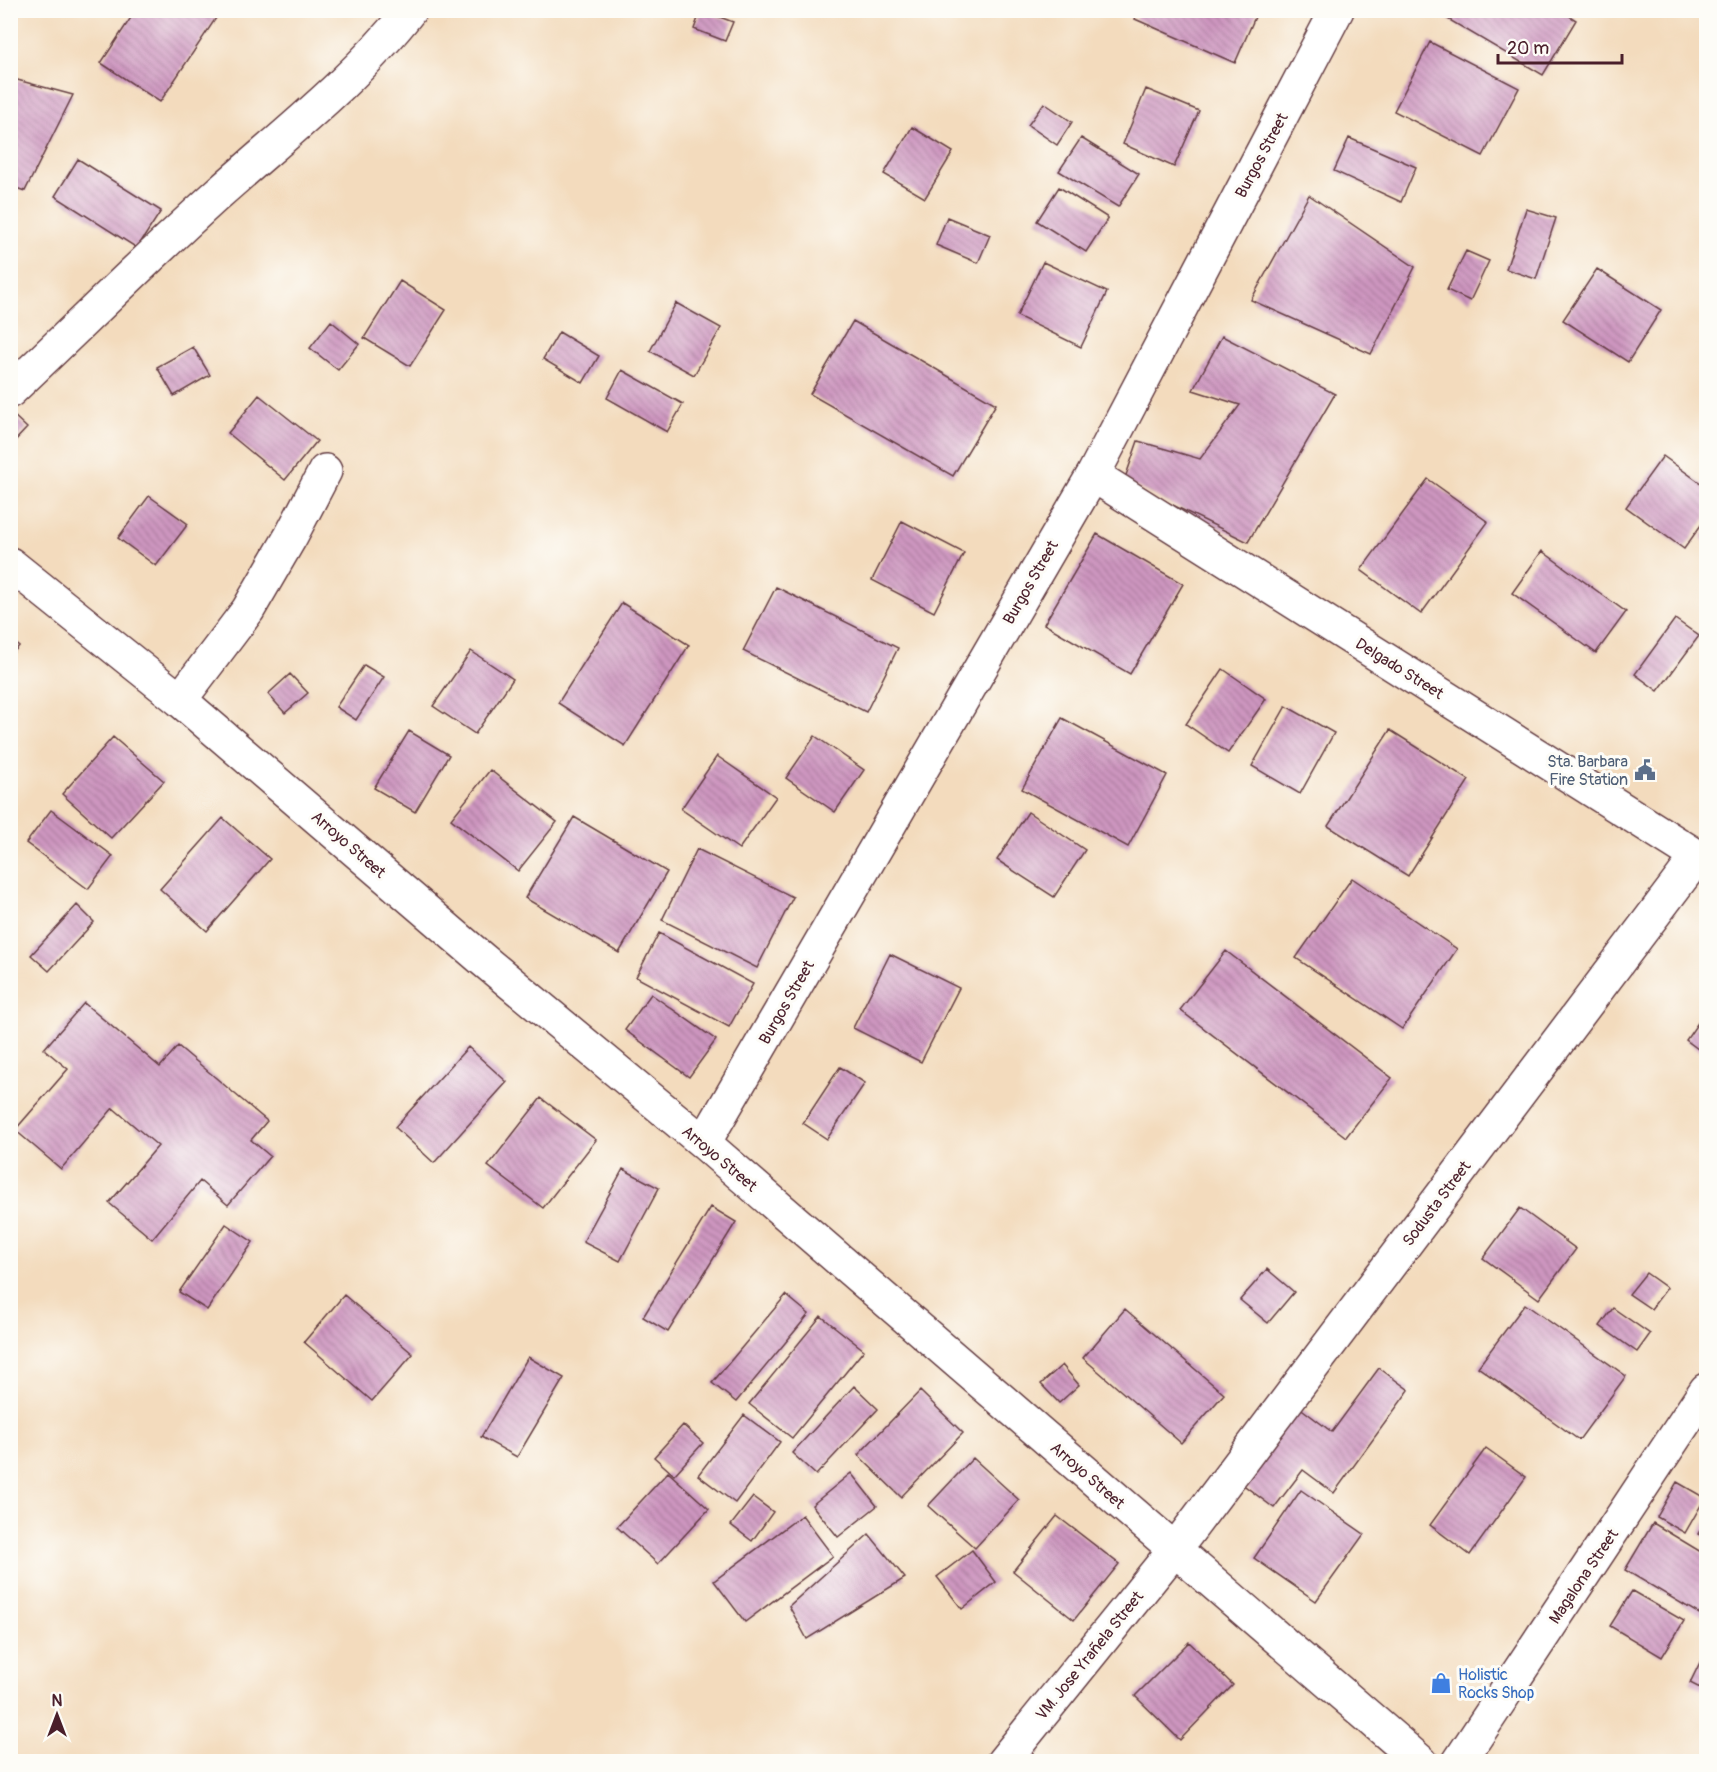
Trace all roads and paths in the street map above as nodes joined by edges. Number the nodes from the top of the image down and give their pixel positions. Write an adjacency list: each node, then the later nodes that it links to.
1 (410, 10): 3 (street)
2 (1337, 10): 5 (street, Burgos Street)
3 (10, 391)
4 (325, 471): 7 (street)
5 (1093, 475): 8 (street, Delgado Street); 9 (street, Burgos Street)
6 (10, 564): 7 (street, Arroyo Street)
7 (180, 700): 9 (street, Arroyo Street)
8 (1702, 859): 11 (street, Sodusta Street)
9 (704, 1143): 11 (street, Arroyo Street)
10 (1707, 1390): 14 (street, Magalona Street)
11 (1175, 1549): 12 (street, VM. Jose Yrañela Street); 13 (street, Arroyo Street)
12 (1003, 1761)
13 (1421, 1761)
14 (1459, 1761)

